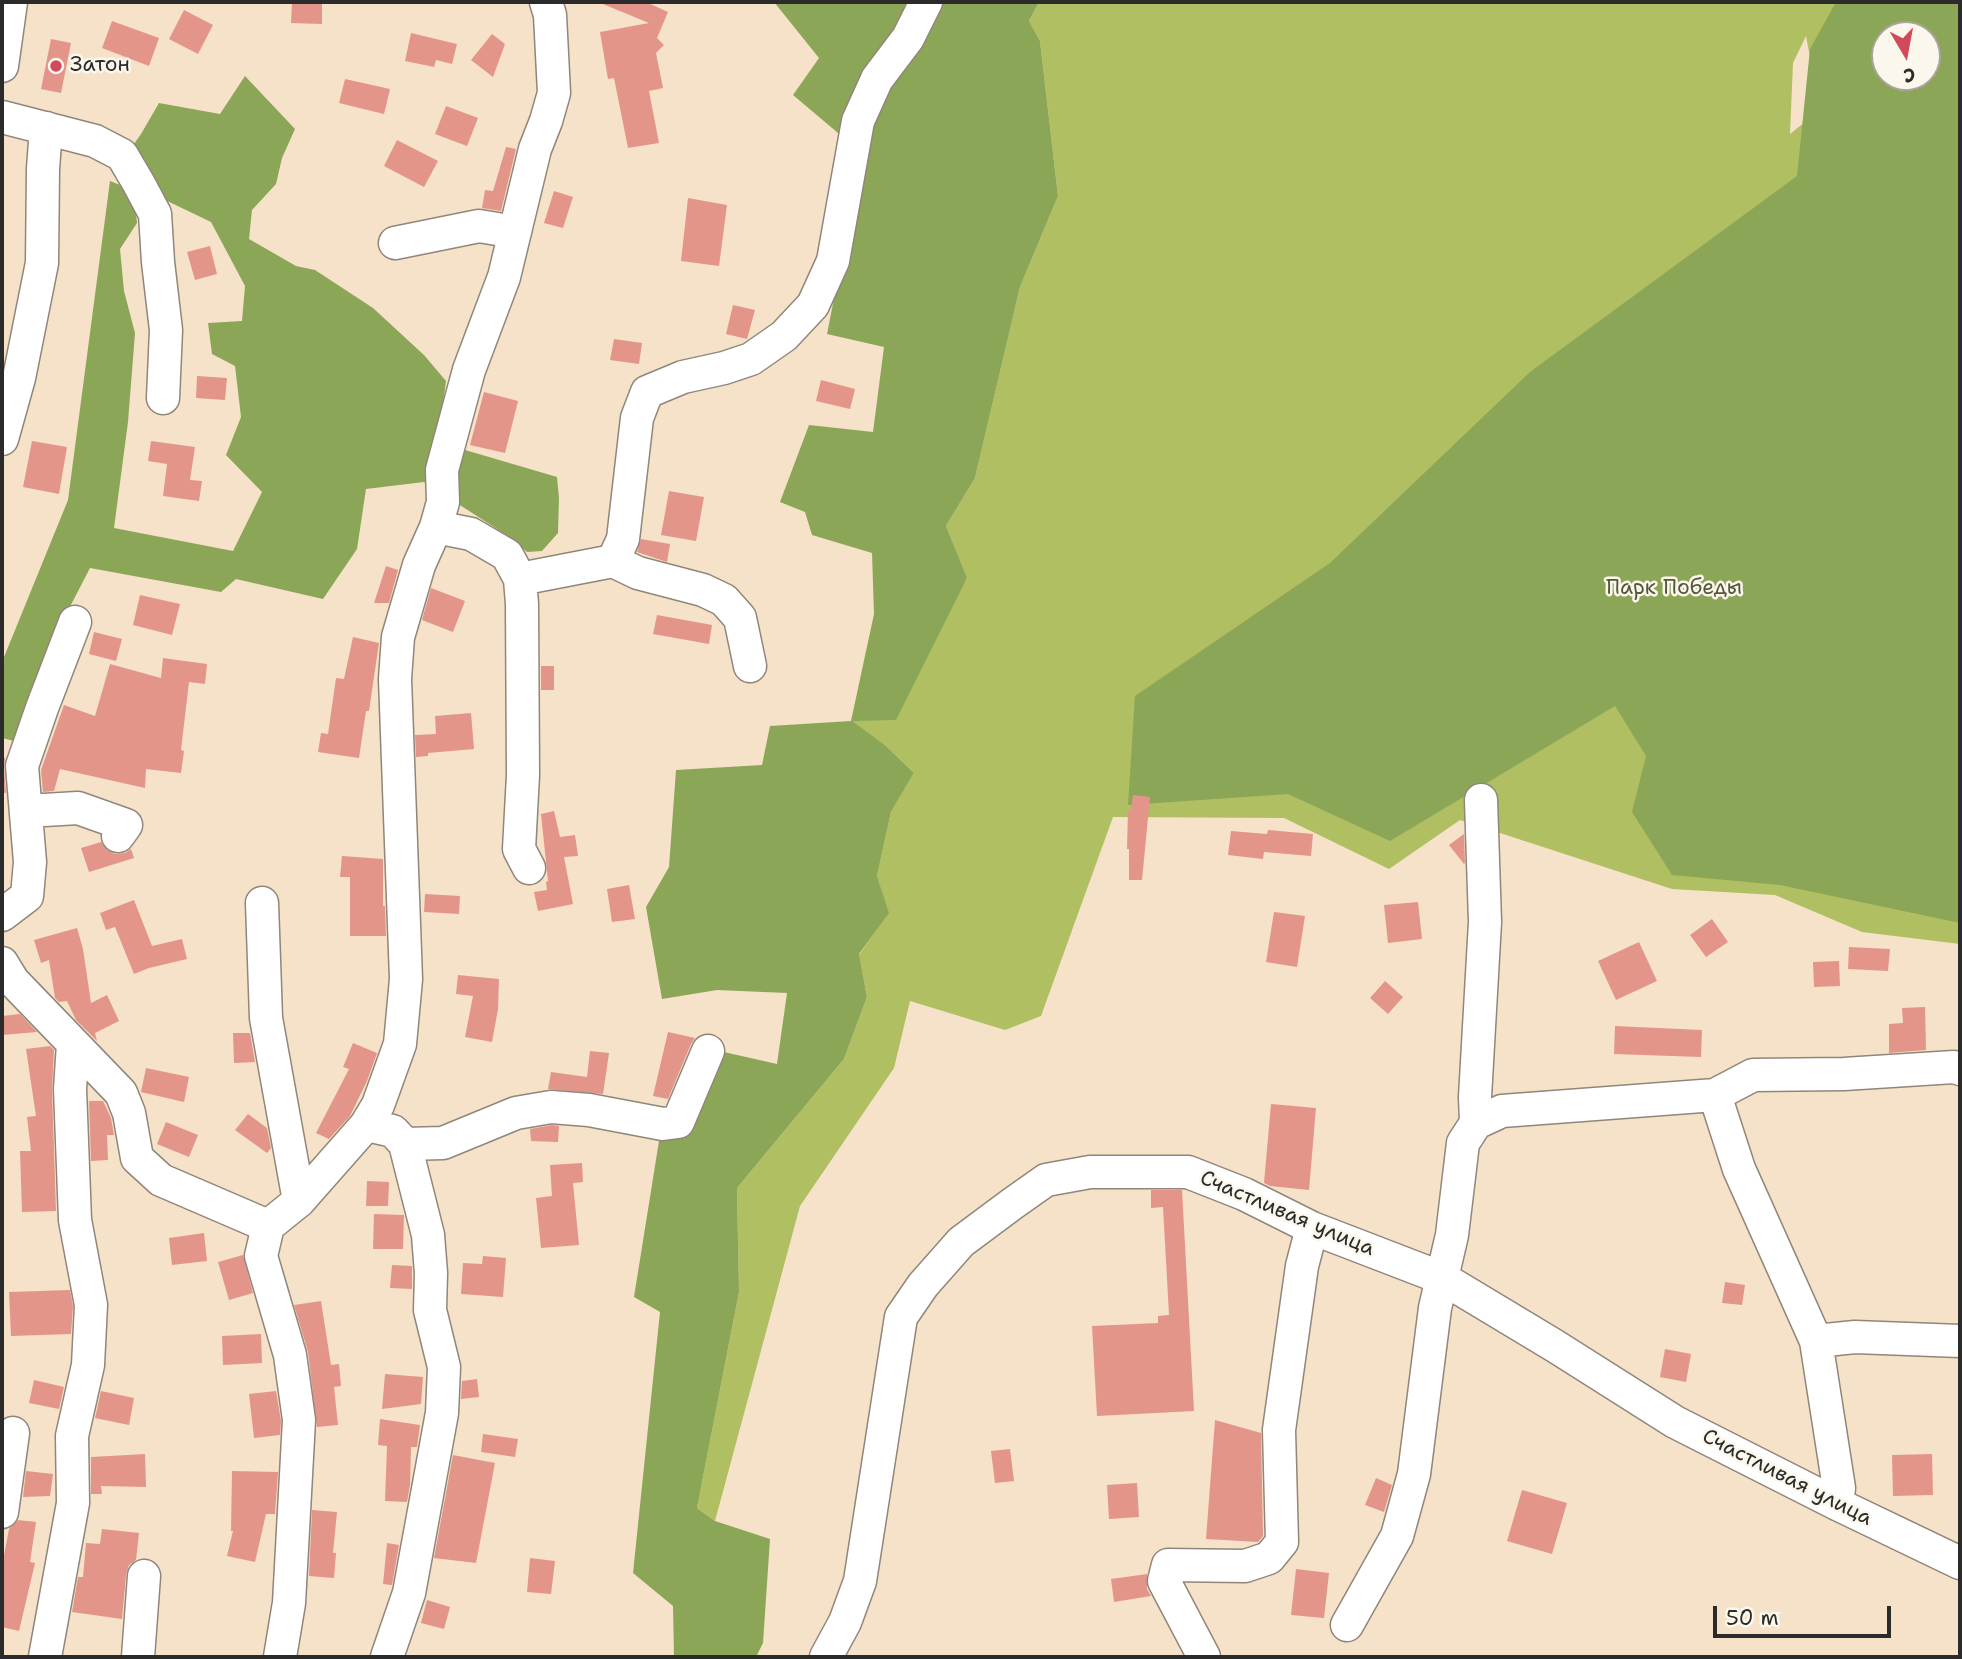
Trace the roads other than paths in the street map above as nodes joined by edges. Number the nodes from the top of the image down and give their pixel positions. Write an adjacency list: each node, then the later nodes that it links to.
1 (11, 2): 4 (street)
2 (546, 2): 7 (street)
3 (926, 2): 12 (street)
4 (2, 66)
5 (2, 117): 6 (street)
6 (46, 128): 9 (street); 10 (street)
7 (515, 232): 8 (street); 11 (street)
8 (395, 243)
9 (163, 398)
10 (2, 439)
11 (436, 527): 13 (street); 28 (street)
12 (613, 561): 13 (street); 15 (street)
13 (520, 579): 19 (street)
14 (75, 622): 17 (street)
15 (750, 666)
16 (1481, 800): 27 (street)
17 (27, 811): 18 (street); 21 (street)
18 (118, 836)
19 (529, 868)
20 (262, 903): 30 (street)
21 (2, 915)
22 (2, 963): 23 (street)
23 (73, 1044): 31 (street); 42 (street)
24 (708, 1051): 29 (street)
25 (1957, 1068): 26 (street)
26 (1715, 1095): 27 (street); 34 (street)
27 (1476, 1123): 33 (street)
28 (366, 1125): 29 (street); 30 (street)
29 (405, 1144): 45 (street)
30 (299, 1201): 31 (street)
31 (268, 1226): 44 (street)
32 (1312, 1228): 33 (street, Счастливая улица); 46 (street, Счастливая улица); 47 (street)
33 (1442, 1278): 37 (street, Счастливая улица); 41 (street)
34 (1816, 1341): 35 (street); 37 (street)
35 (1960, 1341)
36 (13, 1433): 38 (street)
37 (1837, 1504): 39 (street, Счастливая улица)
38 (2, 1513)
39 (1960, 1563)
40 (144, 1576): 43 (street)
41 (1347, 1625)
42 (45, 1657)
43 (138, 1657)
44 (280, 1657)
45 (387, 1657)
46 (826, 1657)
47 (1204, 1657)

